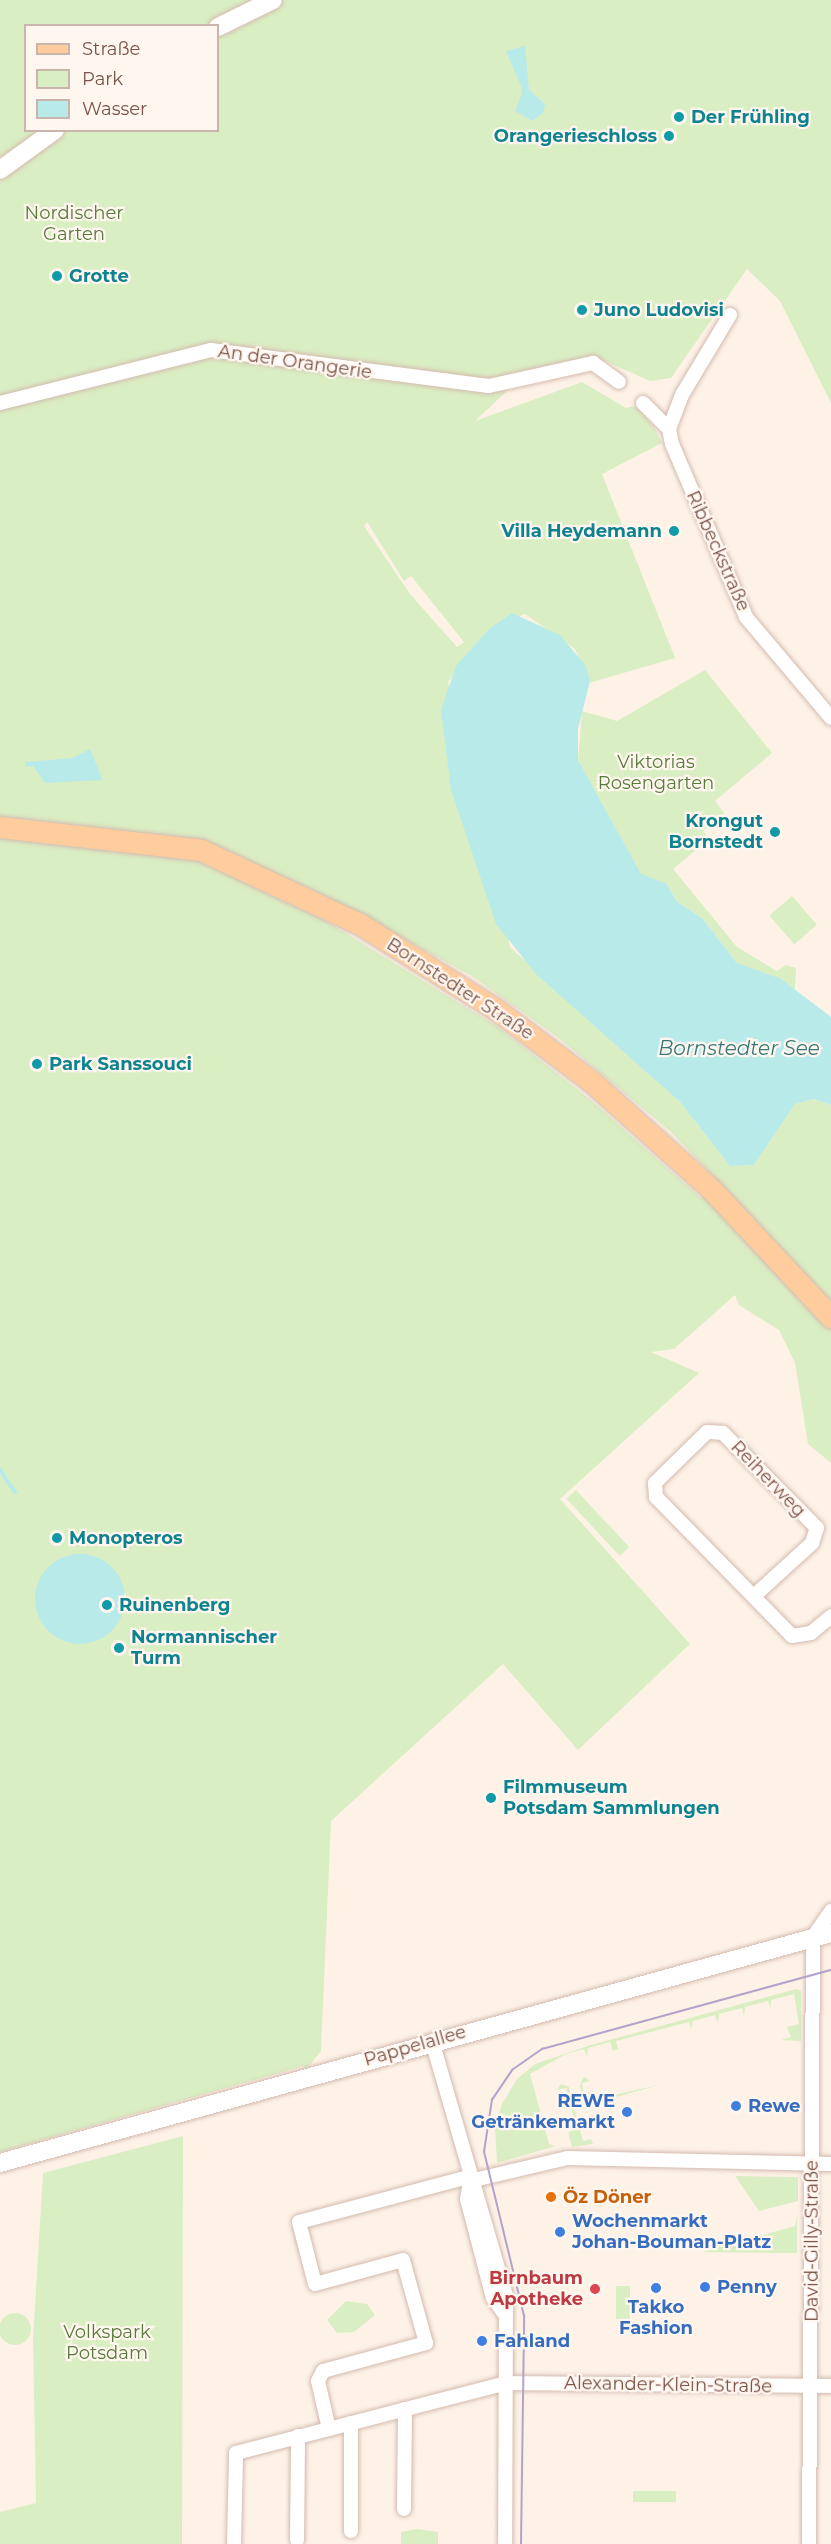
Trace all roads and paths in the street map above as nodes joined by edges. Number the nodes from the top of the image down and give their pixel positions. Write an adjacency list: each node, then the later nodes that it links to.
1 (273, 0): 2 (street)
2 (219, 27)
3 (52, 132): 4 (street)
4 (0, 170)
5 (730, 315): 9 (street)
6 (619, 382): 8 (street, An der Orangerie)
7 (643, 402): 9 (street, Ribbeckstraße)
8 (0, 403)
9 (669, 429): 10 (street, Ribbeckstraße)
10 (831, 718)
11 (0, 828): 12 (main road, Bornstedter Straße)
12 (831, 1317)
13 (754, 1596): 13 (street, Reiherweg); 14 (street, Reiherweg)
14 (831, 1616)
15 (831, 1911): 17 (street)
16 (831, 1932): 17 (street, Pappelallee)
17 (813, 1937): 18 (street, Pappelallee); 20 (street, David-Gilly-Straße)
18 (432, 2041): 19 (street, Pappelallee); 22 (street)
19 (0, 2163)
20 (812, 2164): 21 (street); 22 (street); 24 (street, David-Gilly-Straße)
21 (831, 2164)
22 (469, 2179): 23 (street); 28 (street)
23 (506, 2383): 24 (street, Alexander-Klein-Straße); 26 (street, Alexander-Klein-Straße); 34 (street)
24 (810, 2386): 25 (street, Alexander-Klein-Straße); 35 (street, David-Gilly-Straße)
25 (831, 2386)
26 (405, 2409): 27 (street, Alexander-Klein-Straße); 30 (street)
27 (351, 2423): 28 (street, Alexander-Klein-Straße); 31 (street)
28 (329, 2428): 29 (street, Alexander-Klein-Straße)
29 (298, 2436): 32 (street); 33 (street, Alexander-Klein-Straße)
30 (404, 2509)
31 (351, 2531)
32 (297, 2540)
33 (234, 2544)
34 (505, 2544)
35 (809, 2544)

